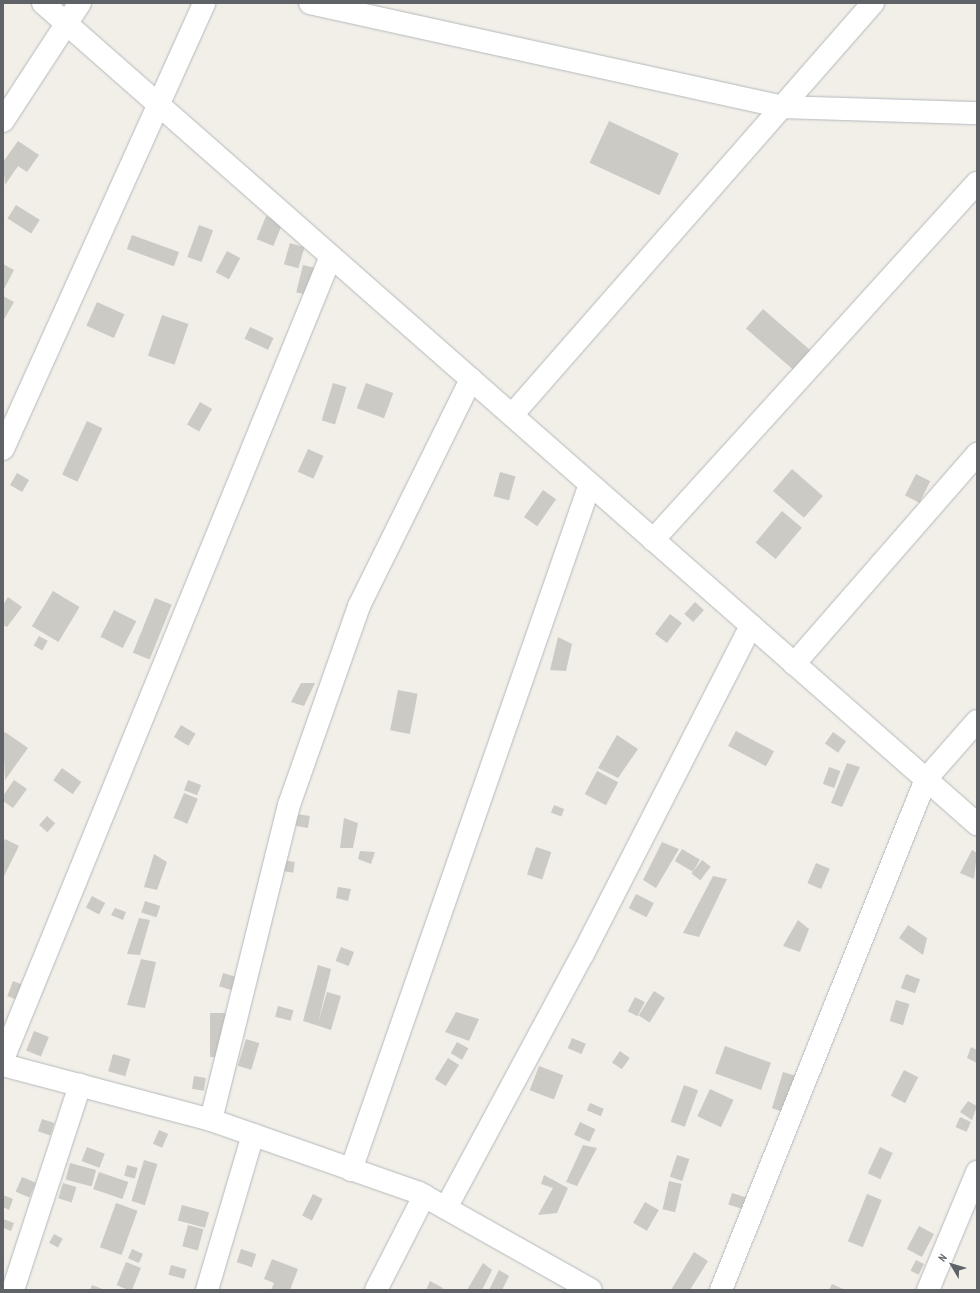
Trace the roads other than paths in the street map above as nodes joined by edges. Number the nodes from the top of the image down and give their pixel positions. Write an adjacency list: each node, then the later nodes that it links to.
1 (43, 3): 6 (street)
2 (80, 3): 6 (street)
3 (204, 3): 7 (street)
4 (310, 3): 8 (street)
5 (873, 3): 8 (street)
6 (67, 24): 7 (street); 10 (street)
7 (158, 105): 12 (street); 15 (street)
8 (783, 107): 9 (street); 14 (street)
9 (977, 113)
10 (3, 121)
11 (977, 183): 18 (street)
12 (331, 256): 13 (street); 24 (street)
13 (471, 379): 14 (street); 27 (street)
14 (512, 415): 17 (street)
15 (3, 449)
16 (977, 454): 20 (street)
17 (590, 484): 18 (street); 29 (street)
18 (653, 540): 19 (street)
19 (751, 626): 20 (street); 32 (street)
20 (794, 664): 22 (street)
21 (977, 721): 22 (street)
22 (926, 779): 23 (street); 38 (street)
23 (977, 824)
24 (3, 1059)
25 (3, 1065): 26 (street)
26 (80, 1086): 27 (street); 34 (street)
27 (211, 1120): 28 (street)
28 (253, 1135): 29 (street); 35 (street)
29 (351, 1170): 31 (street)
30 (977, 1172): 39 (street)
31 (424, 1196): 32 (street); 36 (street)
32 (446, 1208): 33 (street)
33 (569, 1285): 37 (street)
34 (13, 1290)
35 (207, 1290)
36 (376, 1290)
37 (591, 1290)
38 (721, 1290)
39 (928, 1290)

